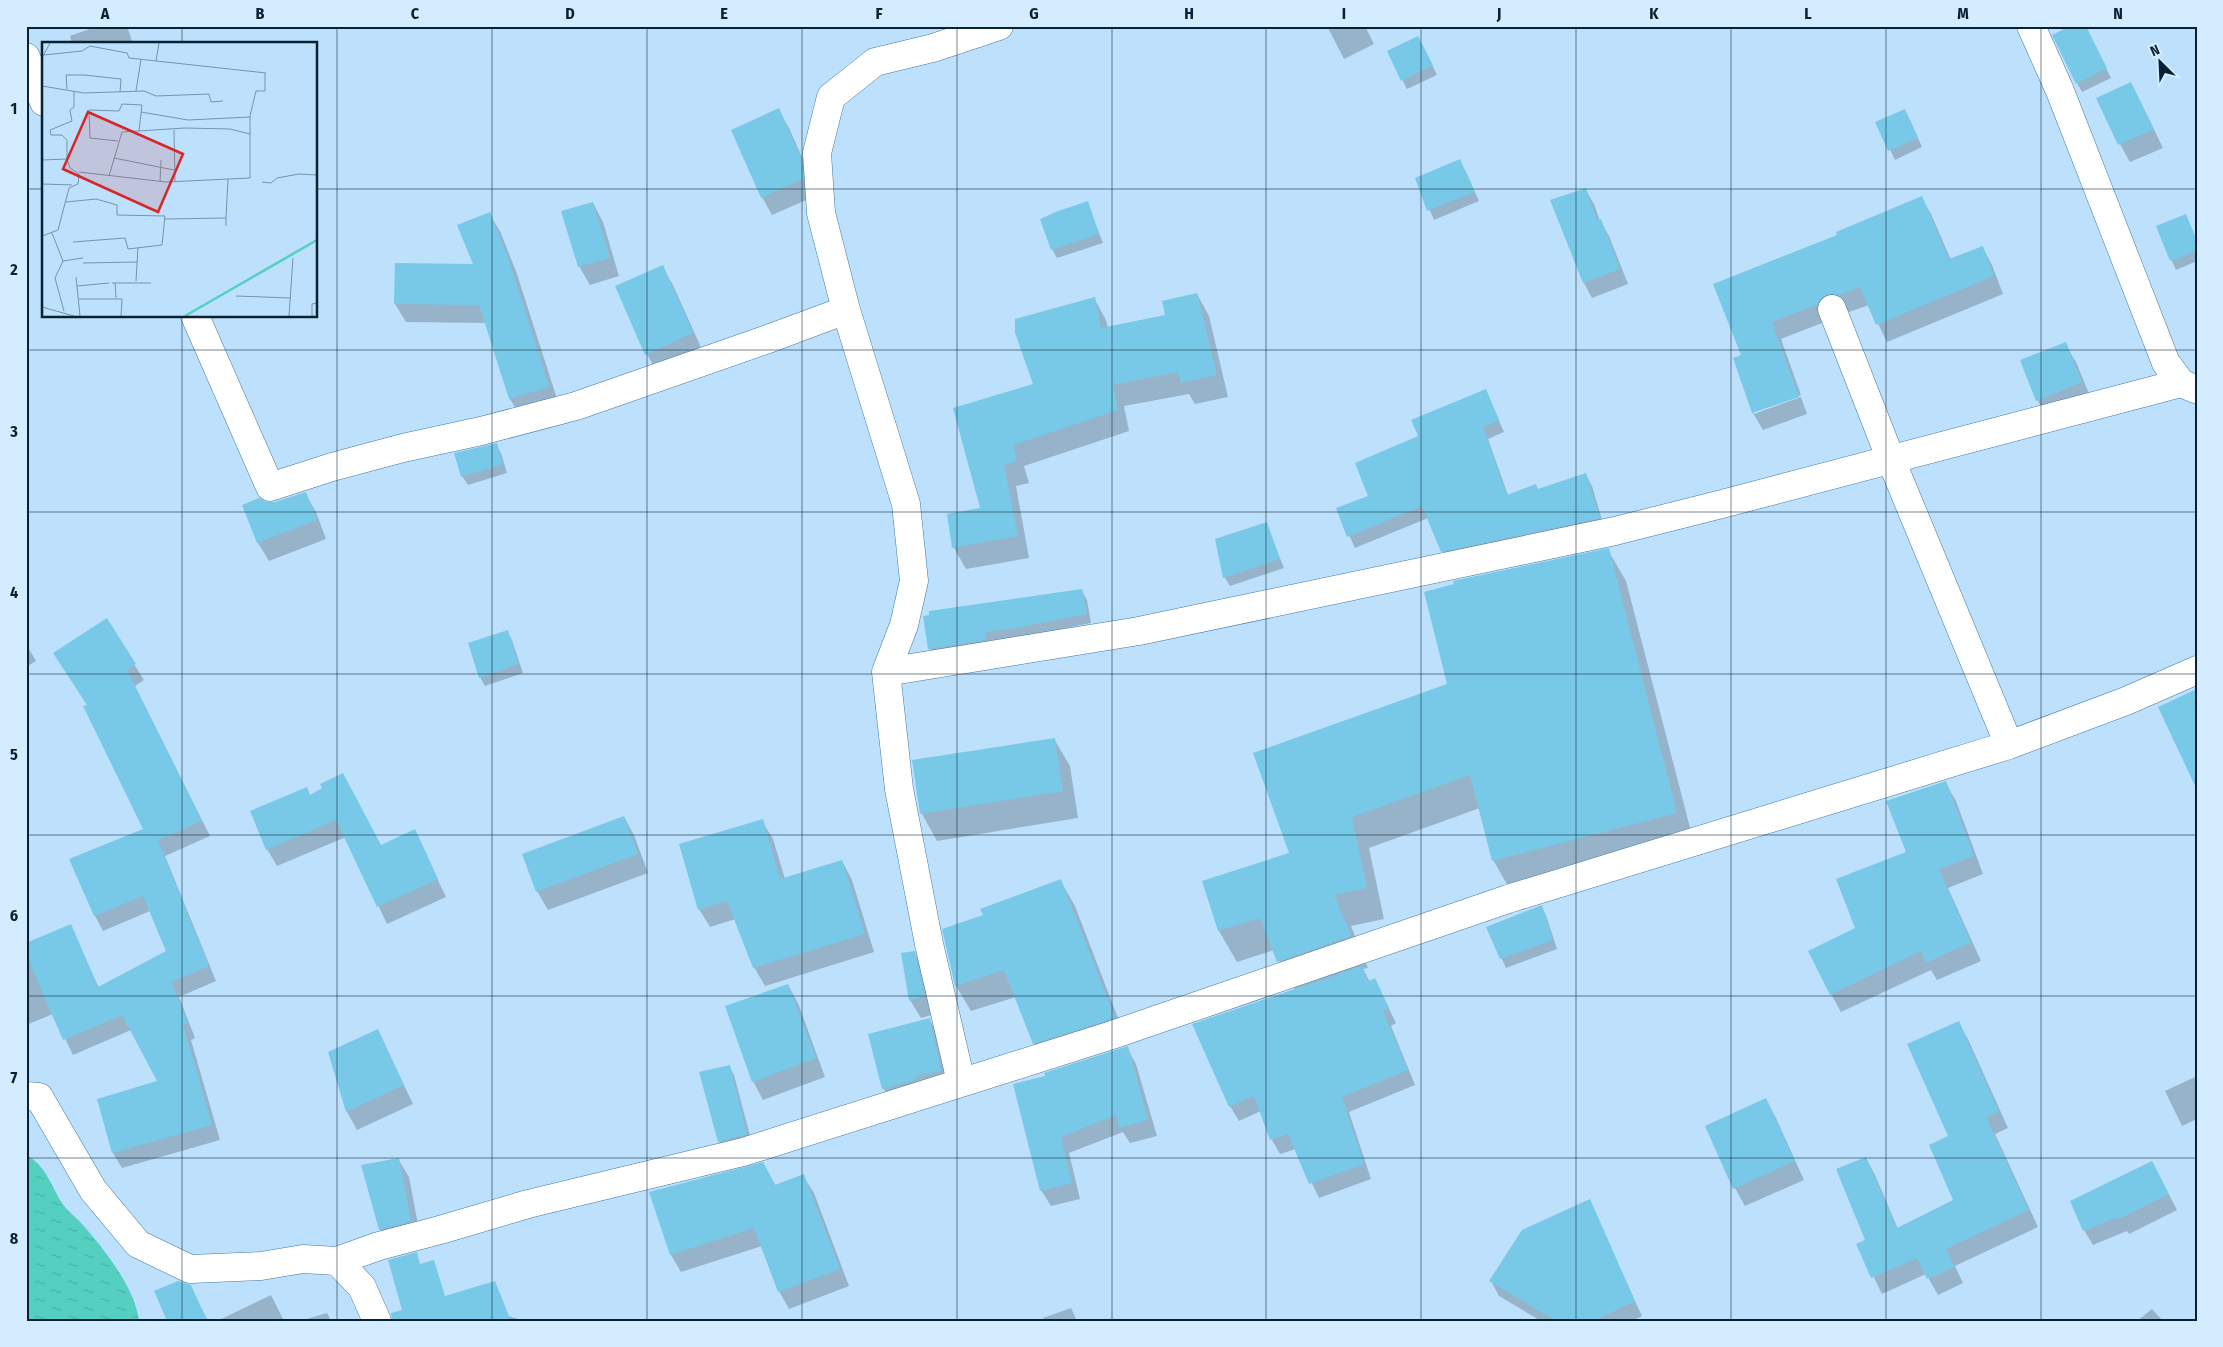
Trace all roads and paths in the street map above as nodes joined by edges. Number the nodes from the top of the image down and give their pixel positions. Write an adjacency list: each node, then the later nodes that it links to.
1 (999, 26): 6 (street)
2 (2031, 26): 8 (street)
3 (26, 57): 4 (street)
4 (42, 97)
5 (1832, 309): 9 (street)
6 (846, 310): 7 (street); 11 (street)
7 (196, 318)
8 (2189, 386): 9 (street)
9 (1891, 460): 11 (street); 12 (street)
10 (2197, 670): 12 (street)
11 (886, 672): 13 (street)
12 (2009, 745): 13 (street)
13 (961, 1082): 15 (street)
14 (26, 1096): 15 (street)
15 (337, 1261): 16 (street)
16 (377, 1321)

